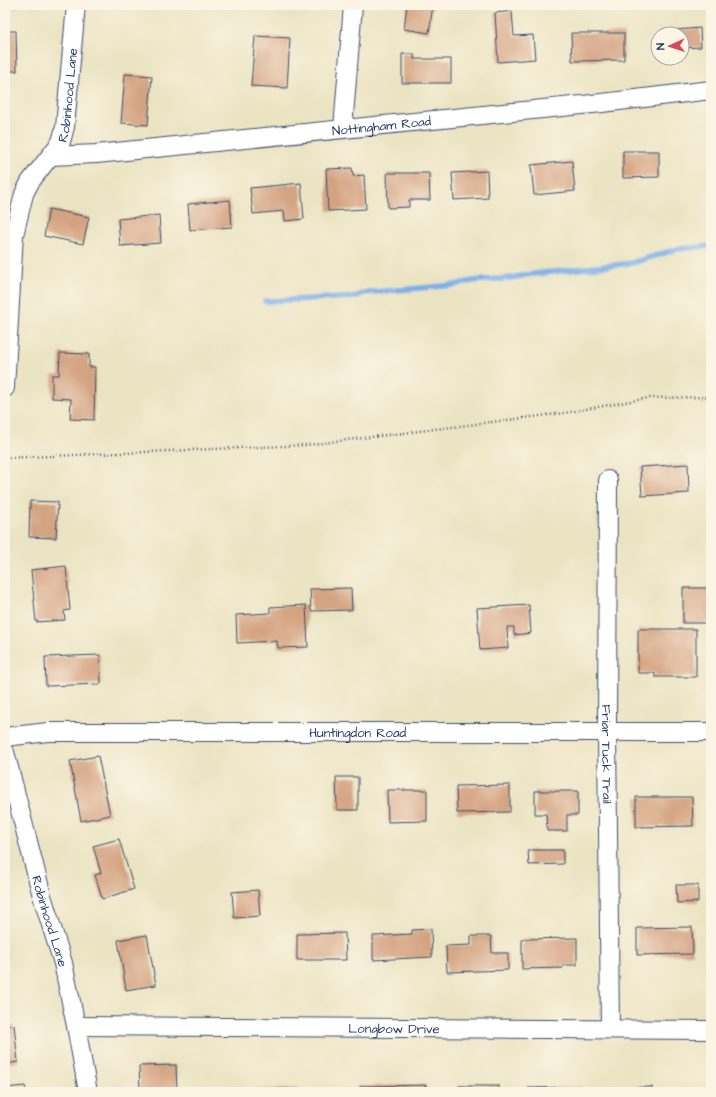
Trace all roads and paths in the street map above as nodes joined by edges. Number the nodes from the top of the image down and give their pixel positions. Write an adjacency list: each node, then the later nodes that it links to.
1 (76, 5): 5 (street, Robinhood Lane)
2 (353, 5): 4 (street)
3 (711, 90): 4 (street, Nottingham Road)
4 (343, 128): 5 (street, Nottingham Road)
5 (51, 156): 6 (street, Robinhood Lane)
6 (5, 388)
7 (711, 397): 8 (path)
8 (5, 458)
9 (608, 480): 10 (street, Friar Tuck Trail)
10 (608, 732): 11 (street, Huntingdon Road); 12 (street, Huntingdon Road); 15 (street, Friar Tuck Trail)
11 (711, 732)
12 (5, 737)
13 (5, 752): 14 (street, Robinhood Lane)
14 (76, 1026): 15 (street, Longbow Drive); 17 (street, Robinhood Lane)
15 (610, 1029): 16 (street, Longbow Drive)
16 (711, 1030)
17 (88, 1092)

